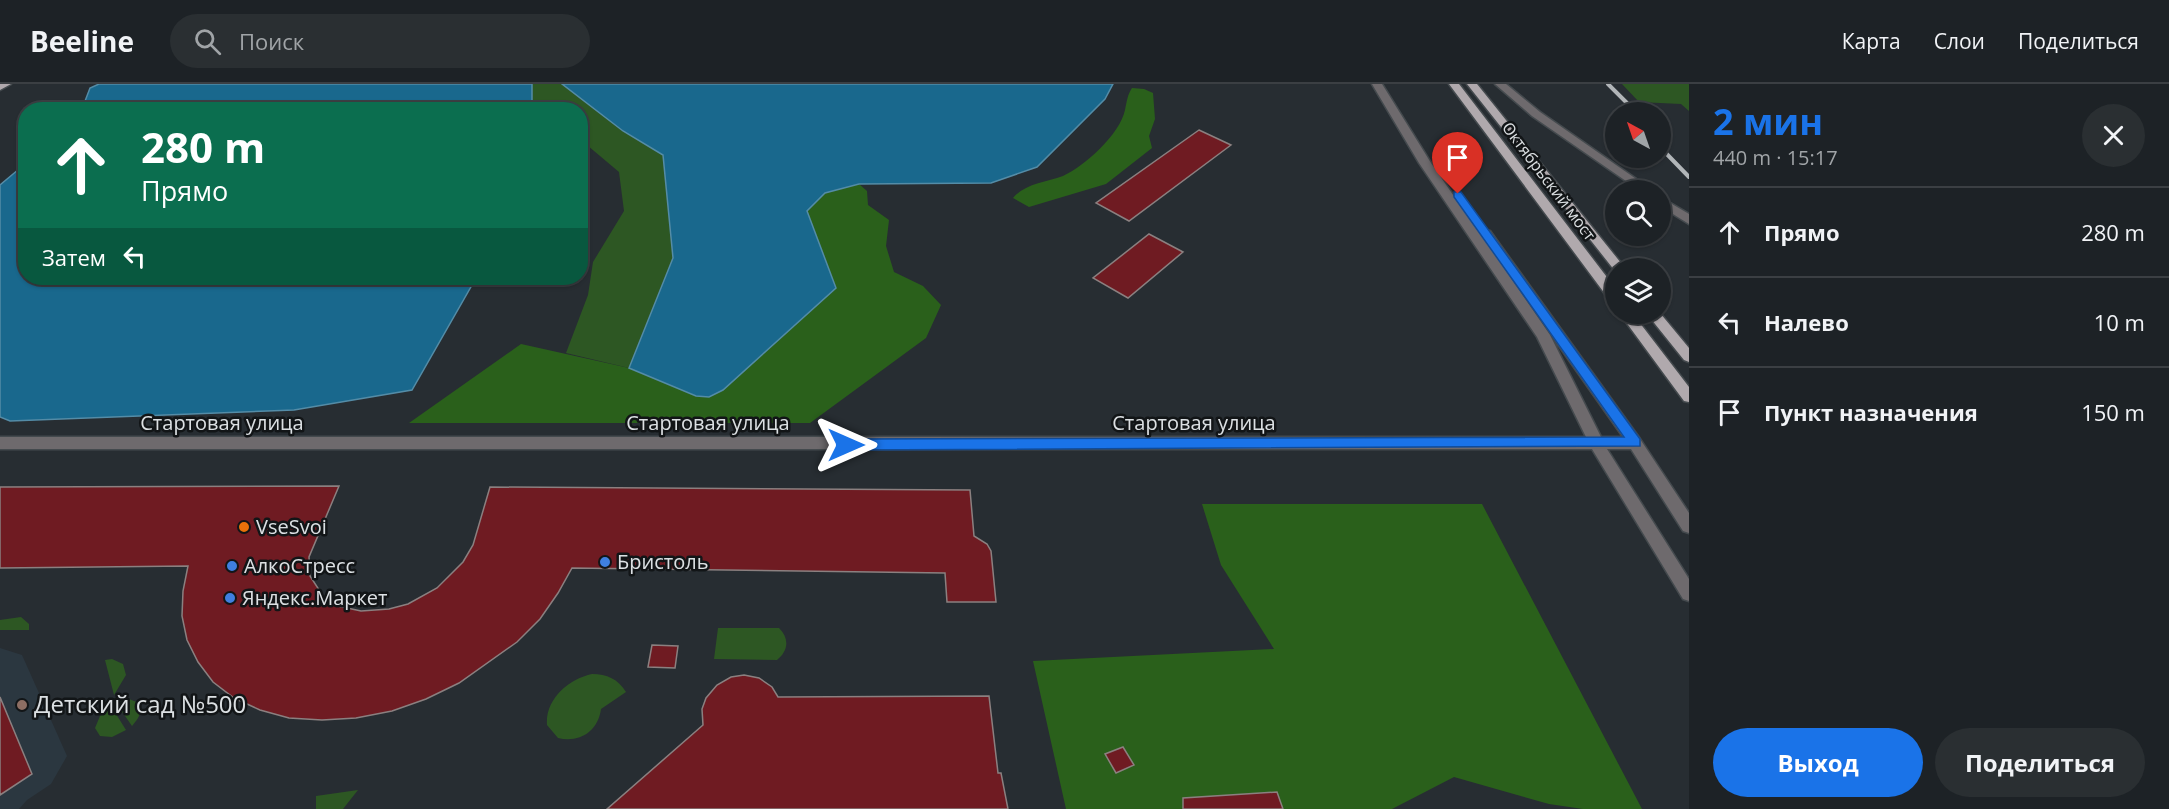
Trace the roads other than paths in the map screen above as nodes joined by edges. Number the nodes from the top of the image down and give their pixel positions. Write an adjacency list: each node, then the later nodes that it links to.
1 (6, 84): 7 (main road)
2 (1377, 84): 18 (street)
3 (1386, 84): 19 (street)
4 (1454, 84): 12 (main road, Октябрьский мост)
5 (1472, 84): 11 (main road, Октябрьский мост)
6 (1500, 84): 8 (street)
7 (0, 87)
8 (1632, 180)
9 (1671, 208): 10 (street)
10 (1689, 220)
11 (1610, 258)
12 (1605, 284)
13 (1634, 324): 16 (main road)
14 (1662, 324): 15 (main road)
15 (1689, 357)
16 (1689, 397)
17 (0, 443): 18 (street, Стартовая улица)
18 (1596, 443): 19 (street, Стартовая улица); 21 (street)
19 (1635, 443): 20 (street)
20 (1689, 526)
21 (1689, 594)

